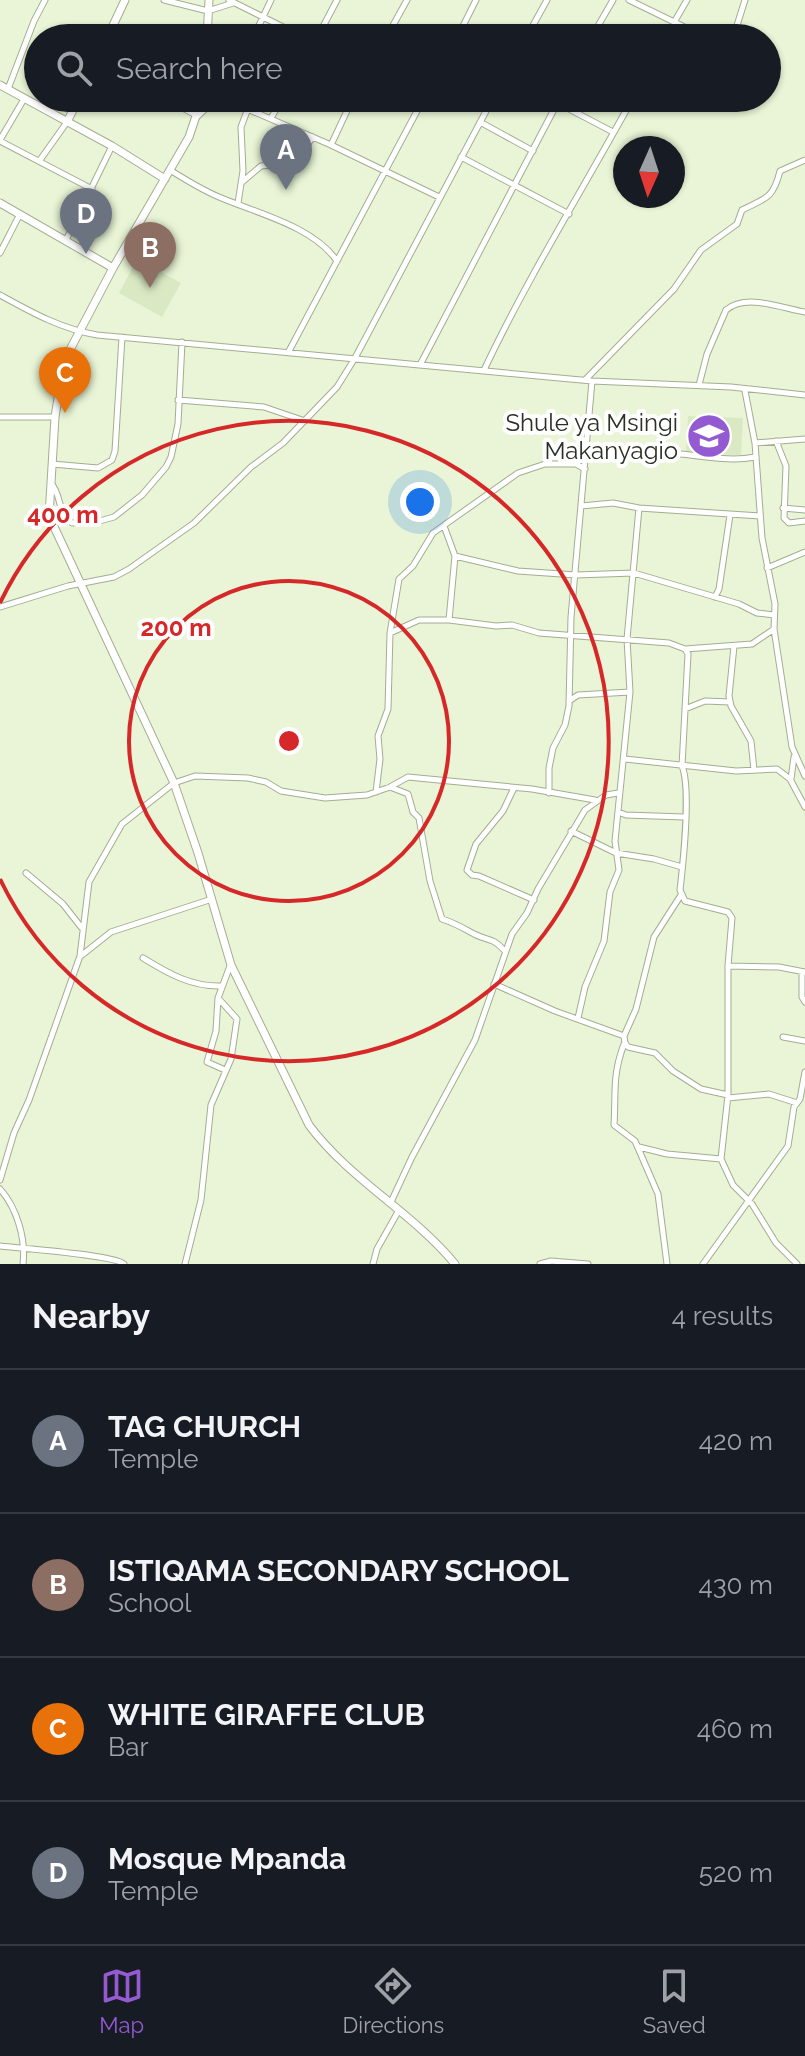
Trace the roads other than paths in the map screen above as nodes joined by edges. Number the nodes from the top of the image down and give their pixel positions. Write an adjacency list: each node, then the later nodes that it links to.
1 (45, 0): 17 (street)
2 (125, 0): 18 (street)
3 (164, 0): 15 (street)
4 (209, 0): 15 (street)
5 (271, 0): 16 (street)
6 (337, 0): 22 (street)
7 (407, 0): 23 (street)
8 (476, 0): 24 (street)
9 (547, 0): 25 (street)
10 (613, 0): 26 (street)
11 (629, 0): 27 (street)
12 (687, 0): 27 (street)
13 (743, 0): 28 (street)
14 (232, 2): 15 (street); 16 (street)
15 (208, 11): 19 (street)
16 (263, 16): 20 (street); 21 (street)
17 (33, 24)
18 (114, 24)
19 (208, 24)
20 (259, 24)
21 (278, 24)
22 (324, 24)
23 (394, 24)
24 (464, 24)
25 (534, 24)
26 (599, 24)
27 (674, 24)
28 (737, 24)
29 (24, 43): 30 (street)
30 (4, 87): 31 (street)
31 (24, 99): 52 (street)
32 (48, 112): 48 (street)
33 (72, 112): 48 (street)
34 (190, 112): 46 (street)
35 (199, 112): 46 (street)
36 (203, 112): 46 (street)
37 (246, 112): 62 (street)
38 (257, 112): 47 (street)
39 (275, 112): 47 (street)
40 (346, 112): 53 (street)
41 (415, 112): 60 (street)
42 (485, 112): 49 (street)
43 (553, 112): 55 (street)
44 (579, 112): 50 (street)
45 (625, 112): 50 (street)
46 (198, 116): 59 (street)
47 (271, 118): 51 (street)
48 (67, 122): 54 (street); 57 (street)
49 (480, 122): 55 (street); 56 (street)
50 (613, 132): 69 (street)
51 (313, 137): 53 (street); 62 (street)
52 (0, 140): 57 (street)
53 (331, 145): 60 (street)
54 (112, 146): 61 (street); 64 (street)
55 (533, 151): 63 (street)
56 (461, 157): 63 (street); 65 (street)
57 (40, 160): 64 (street)
58 (805, 160): 83 (street)
59 (170, 170): 61 (street); 67 (street)
60 (384, 172): 65 (street); 72 (street)
61 (165, 179): 73 (street)
62 (241, 183): 67 (street)
63 (516, 184): 69 (street); 81 (street)
64 (92, 189): 70 (street)
65 (439, 197): 80 (street)
66 (0, 203): 68 (street)
67 (238, 203): 72 (street)
68 (20, 214): 70 (street); 71 (street)
69 (569, 214): 82 (street)
70 (66, 240): 73 (street)
71 (0, 253)
72 (337, 261): 79 (street)
73 (113, 268): 76 (street)
74 (0, 295): 76 (street)
75 (805, 312): 84 (street)
76 (78, 332): 77 (street); 89 (street)
77 (122, 337): 78 (street); 96 (street)
78 (182, 342): 79 (street); 87 (street)
79 (289, 351): 80 (street)
80 (355, 358): 81 (street); 90 (street)
81 (421, 363): 82 (street)
82 (484, 370): 83 (street)
83 (589, 381): 84 (street); 94 (street)
84 (699, 385): 86 (street)
85 (745, 391): 93 (street)
86 (805, 395)
87 (178, 400): 90 (street); 98 (street)
88 (0, 417): 89 (street)
89 (55, 417): 96 (street)
90 (305, 421): 112 (street)
91 (805, 439): 92 (street)
92 (776, 441): 93 (street); 101 (street)
93 (755, 443): 95 (street)
94 (587, 447): 95 (street); 97 (street)
95 (755, 457): 104 (street)
96 (52, 464): 98 (street)
97 (585, 469): 99 (street); 106 (street)
98 (51, 483): 112 (street)
99 (581, 506): 100 (street); 111 (street)
100 (639, 508): 103 (street); 110 (street)
101 (783, 508): 102 (street); 105 (street)
102 (805, 510)
103 (730, 515): 104 (street); 113 (street)
104 (760, 516): 109 (street)
105 (805, 521)
106 (444, 526): 108 (street); 118 (street)
107 (805, 552): 109 (street)
108 (455, 556): 111 (street); 116 (street)
109 (767, 568): 115 (street)
110 (634, 573): 111 (street); 113 (street); 120 (street)
111 (576, 575): 119 (street)
112 (79, 584): 114 (street); 135 (street)
113 (715, 597): 115 (street)
114 (0, 607)
115 (774, 615): 117 (street)
116 (449, 620): 118 (street); 119 (street)
117 (774, 629): 121 (street); 129 (street)
118 (390, 633): 138 (street)
119 (572, 634): 120 (street); 125 (street)
120 (627, 639): 122 (street); 123 (street)
121 (734, 646): 122 (street); 126 (street)
122 (685, 649): 124 (street)
123 (630, 692): 125 (street); 130 (street)
124 (686, 694): 127 (street); 128 (street)
125 (569, 701): 139 (street)
126 (730, 702): 127 (street); 132 (street)
127 (694, 704): 128 (street)
128 (685, 709): 131 (street)
129 (794, 756): 133 (street); 134 (street)
130 (625, 759): 131 (street); 140 (street)
131 (682, 766): 132 (street); 144 (street)
132 (754, 770): 134 (street)
133 (805, 777): 134 (street)
134 (791, 779): 142 (street)
135 (174, 783): 138 (street); 150 (street); 152 (street)
136 (390, 787): 137 (street); 138 (street); 153 (street)
137 (514, 788): 139 (street); 151 (street)
138 (376, 792)
139 (549, 793): 141 (street)
140 (618, 793): 141 (street); 143 (street)
141 (595, 800): 145 (street)
142 (805, 807)
143 (617, 811): 144 (street); 146 (street)
144 (684, 817): 147 (street)
145 (571, 831): 146 (street); 151 (street)
146 (616, 853): 147 (street); 163 (street)
147 (682, 867): 149 (street)
148 (26, 873): 152 (street)
149 (681, 895): 157 (street); 165 (street)
150 (212, 899): 154 (street); 156 (street)
151 (534, 900): 153 (street)
152 (81, 928): 154 (street)
153 (504, 950): 159 (street)
154 (80, 956): 173 (street)
155 (143, 958): 160 (street)
156 (231, 965): 160 (street); 176 (street)
157 (728, 966): 158 (street); 169 (street)
158 (804, 972): 162 (street)
159 (494, 984): 163 (street); 176 (street)
160 (222, 986): 161 (street)
161 (218, 998): 167 (street); 167 (street)
162 (805, 1002)
163 (578, 1018): 165 (street)
164 (783, 1037): 166 (street)
165 (625, 1040): 169 (street); 171 (street)
166 (805, 1041)
167 (225, 1070): 184 (street)
168 (805, 1072): 170 (street)
169 (728, 1097): 170 (street); 172 (street)
170 (798, 1103): 175 (street)
171 (639, 1147): 172 (street); 189 (street)
172 (721, 1159): 175 (street)
173 (0, 1180)
174 (0, 1189): 179 (street)
175 (748, 1200): 190 (street); 191 (street)
176 (391, 1202): 177 (street)
177 (399, 1210): 185 (street); 186 (street)
178 (0, 1246): 179 (street)
179 (25, 1248): 180 (street); 181 (street)
180 (93, 1255): 182 (street); 183 (street)
181 (23, 1264)
182 (90, 1264)
183 (124, 1264)
184 (185, 1264)
185 (373, 1264)
186 (455, 1264)
187 (540, 1264): 188 (street)
188 (588, 1264)
189 (667, 1264)
190 (703, 1264)
191 (797, 1264)

